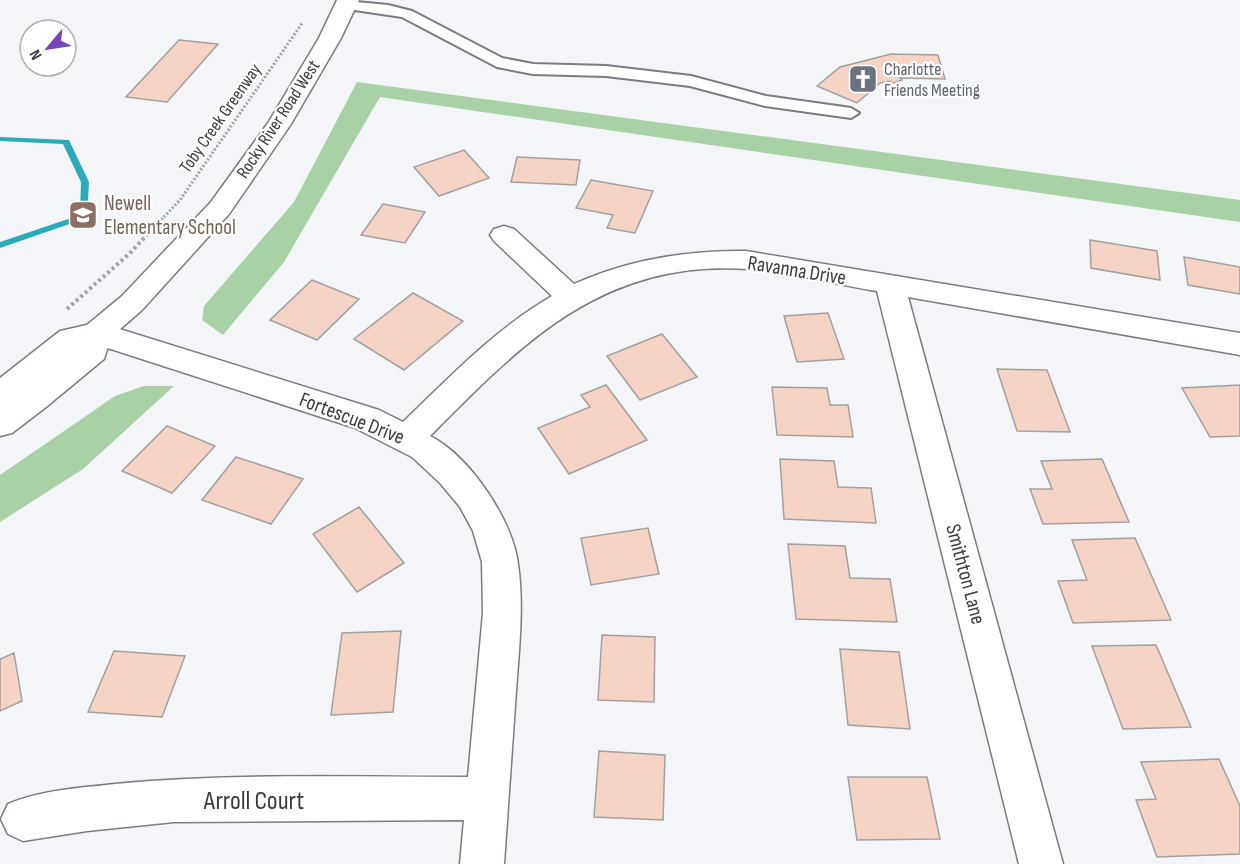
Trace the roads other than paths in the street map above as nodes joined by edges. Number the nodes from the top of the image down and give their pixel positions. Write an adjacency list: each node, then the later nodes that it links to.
1 (347, 3): 2 (lane); 6 (street, Rocky River Road West)
2 (851, 113)
3 (504, 236): 5 (street)
4 (890, 285): 5 (street, Ravanna Drive); 7 (street, Ravanna Drive); 14 (street, Smithton Lane)
5 (571, 298): 10 (street, Ravanna Drive)
6 (97, 333): 8 (street, Rocky River Road West); 9 (street, Rocky River Road West); 10 (street, Fortescue Drive)
7 (1240, 344)
8 (0, 395)
9 (0, 424)
10 (408, 438): 11 (street, Fortescue Drive)
11 (486, 798): 12 (street, Arroll Court); 13 (street, Fortescue Drive)
12 (23, 819)
13 (482, 864)
14 (1041, 864)

